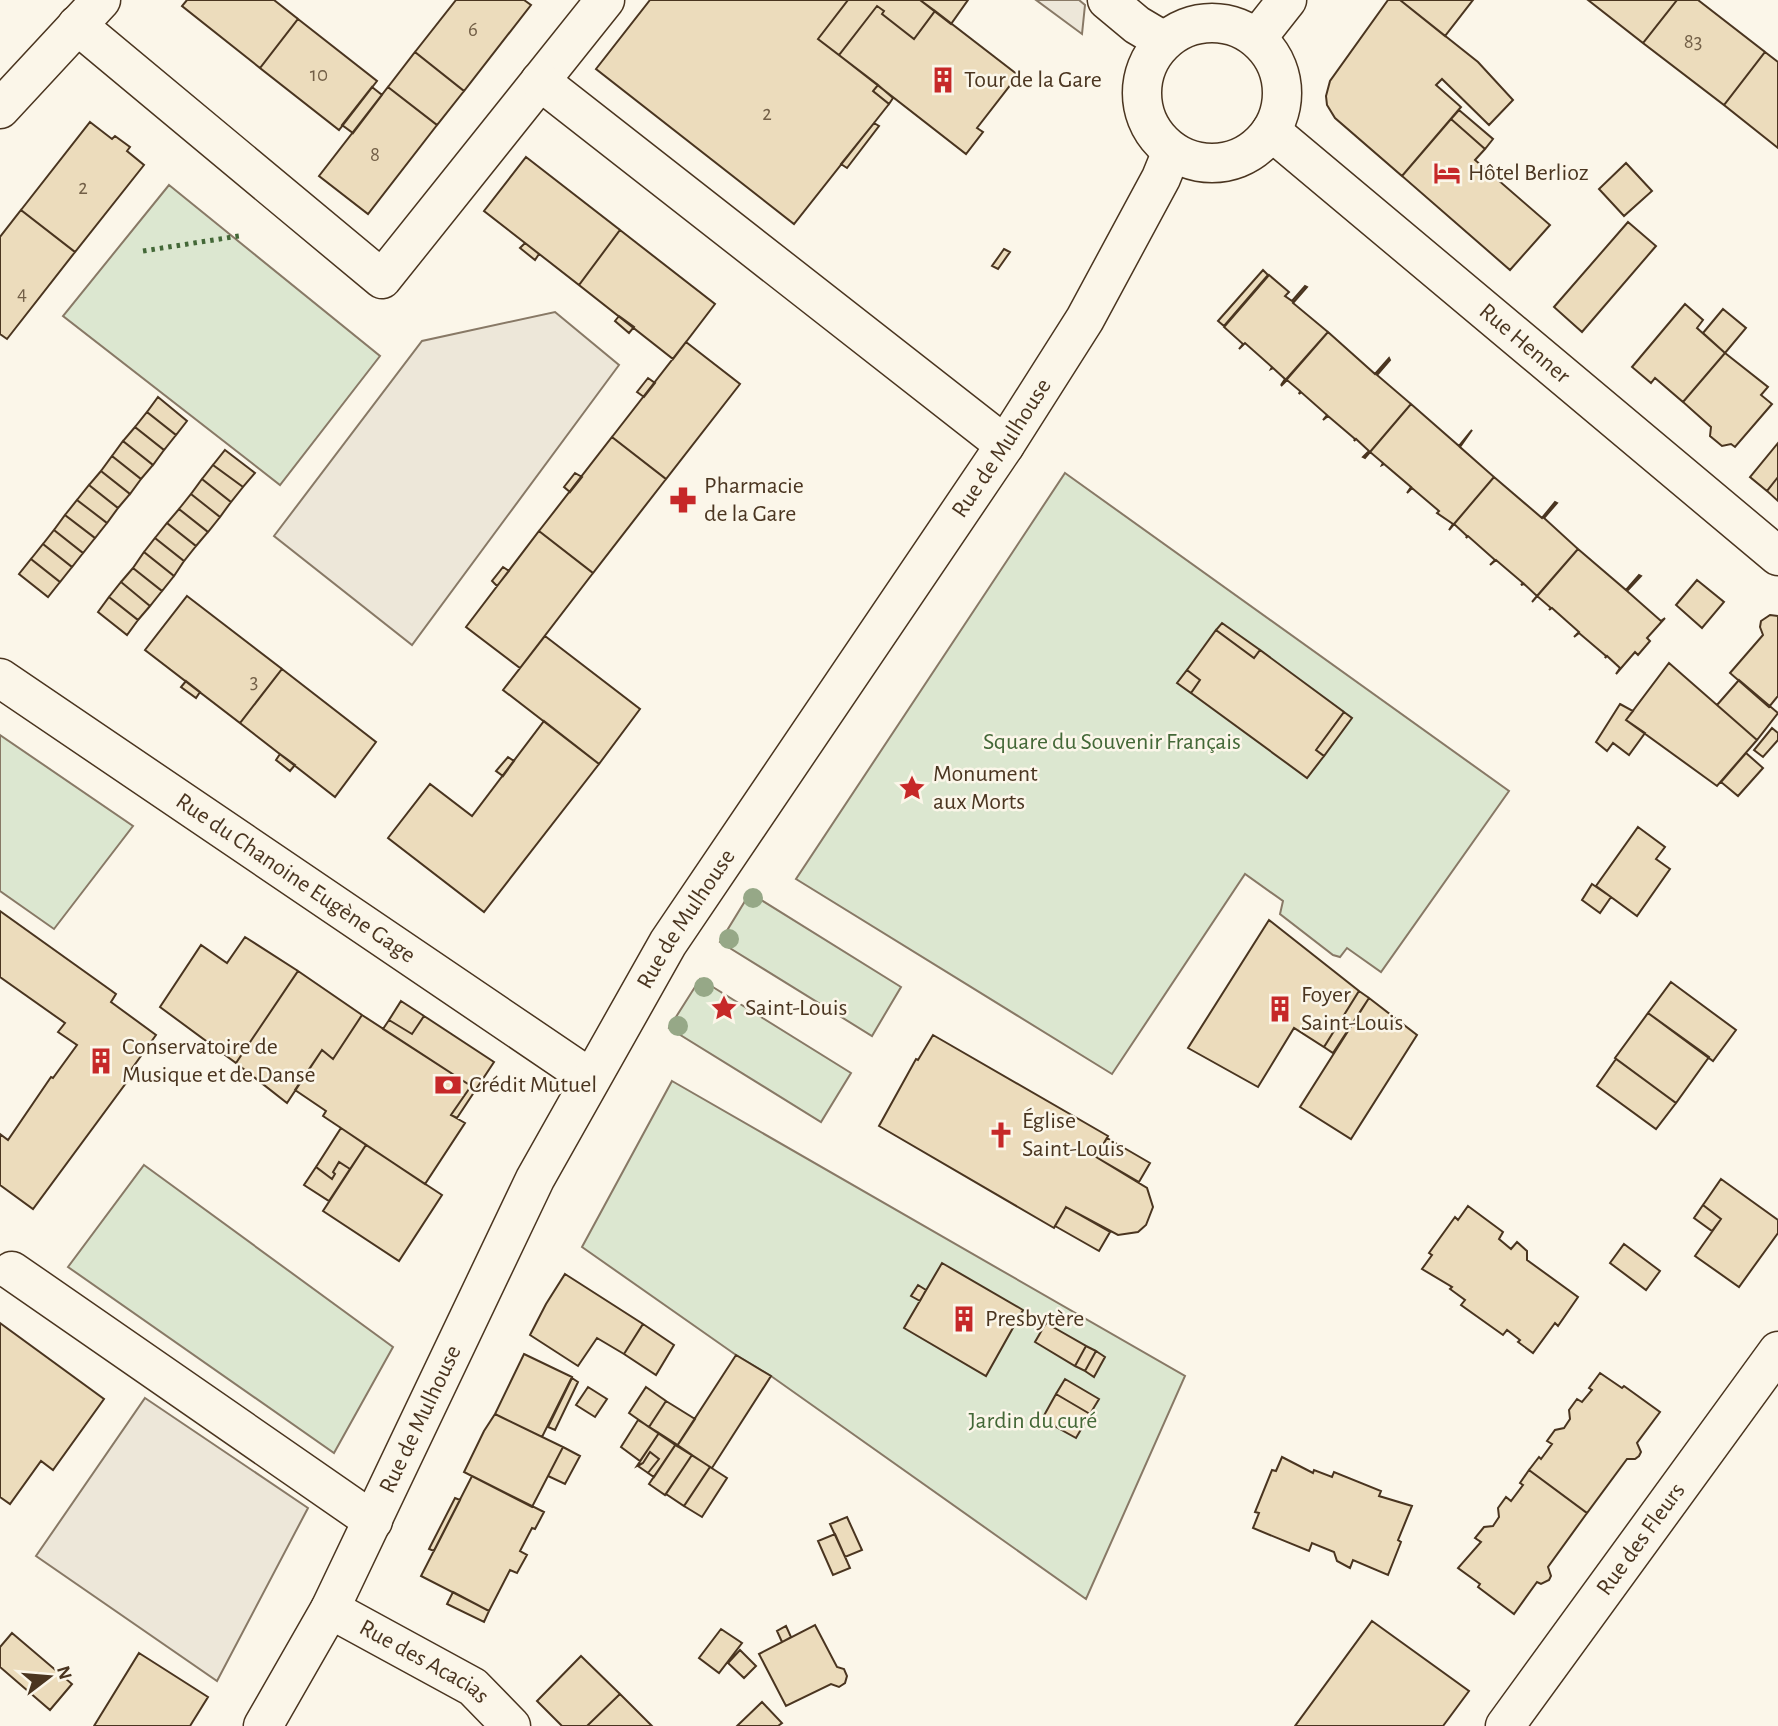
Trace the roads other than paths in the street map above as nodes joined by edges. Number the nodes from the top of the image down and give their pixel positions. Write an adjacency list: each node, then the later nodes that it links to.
1 (605, 0): 7 (main road)
2 (1107, 0): 6 (main road)
3 (1287, 0): 5 (main road)
4 (89, 12): 7 (main road); 8 (main road)
5 (1257, 38): 6 (main road); 9 (main road)
6 (1164, 41): 10 (main road)
7 (540, 81): 11 (main road)
8 (0, 109)
9 (1271, 131): 10 (main road); 12 (main road, Rue Henner)
10 (1172, 151): 11 (main road, Rue de Mulhouse)
11 (1005, 445): 14 (main road, Rue de Mulhouse)
12 (1778, 556)
13 (0, 678): 14 (main road, Rue du Chanoine Eugène Gage)
14 (590, 1078): 17 (main road, Rue de Mulhouse)
15 (12, 1271): 17 (main road)
16 (1778, 1351): 21 (main road, Rue des Fleurs)
17 (373, 1521): 18 (main road, Rue de Mulhouse)
18 (330, 1609): 19 (main road, Rue de Mulhouse); 20 (main road, Rue des Acacias)
19 (263, 1726)
20 (511, 1726)
21 (1505, 1726)

